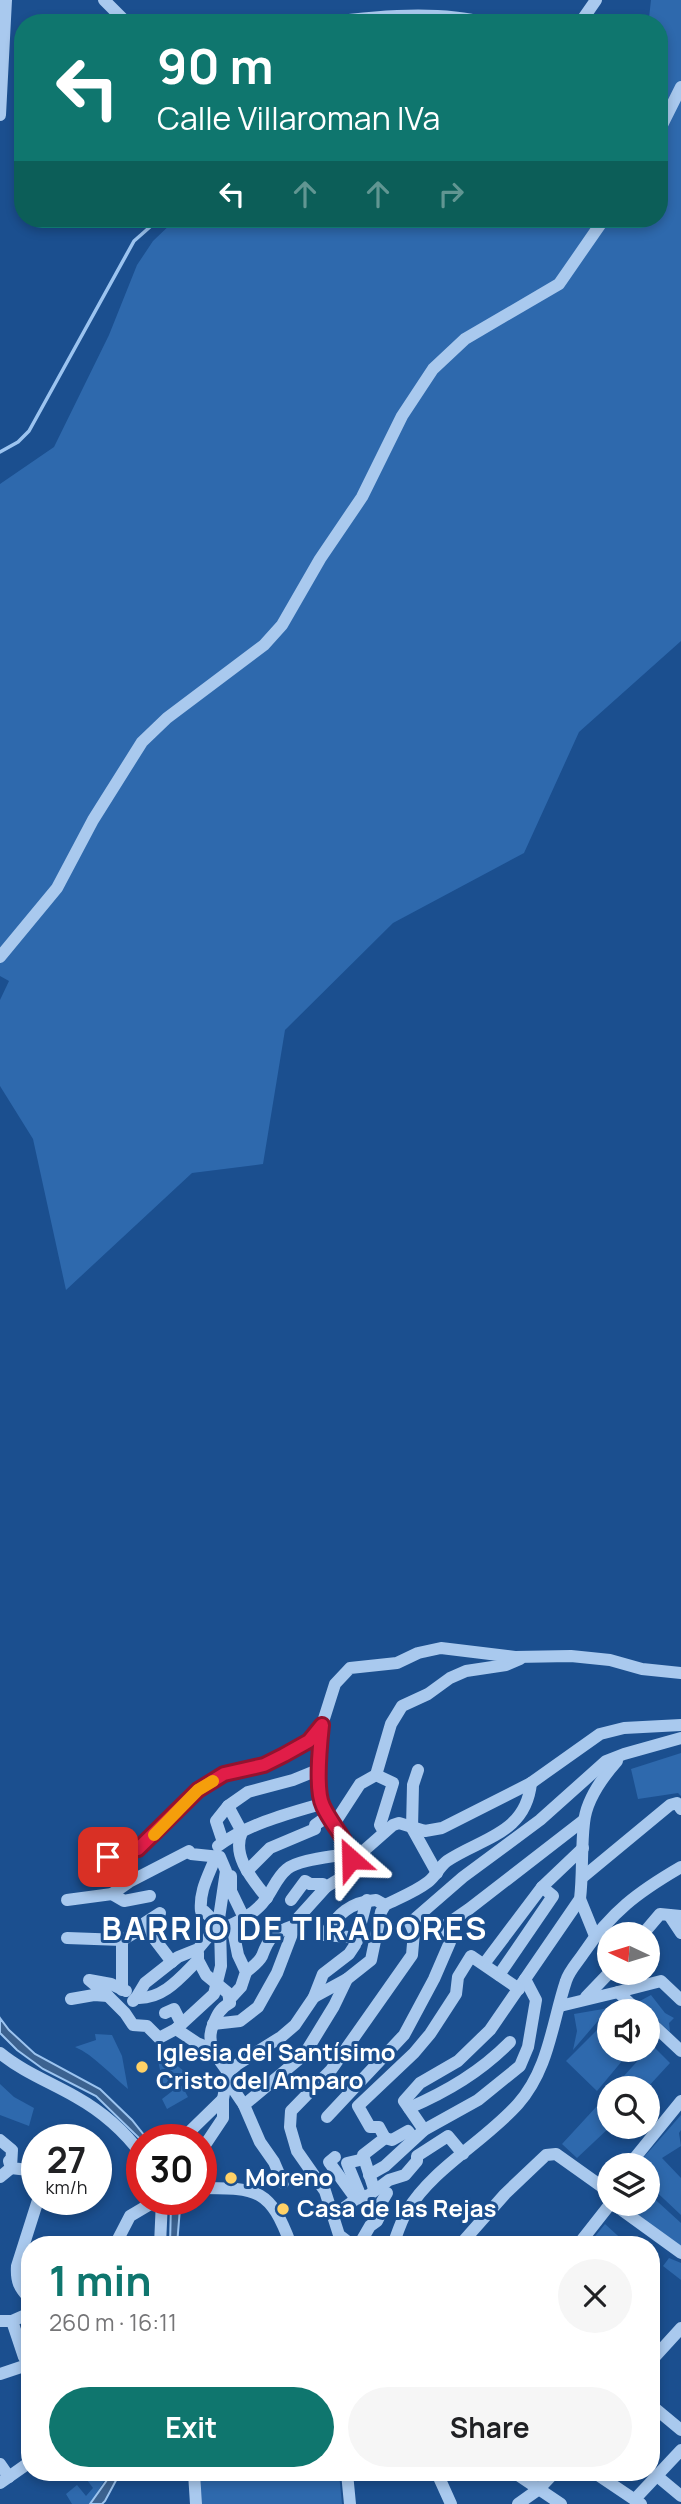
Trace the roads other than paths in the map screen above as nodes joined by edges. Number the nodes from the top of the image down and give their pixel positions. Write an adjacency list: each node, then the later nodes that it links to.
1 (6, 0): 6 (street)
2 (104, 0): 3 (street)
3 (118, 14)
4 (681, 87): 5 (street)
5 (668, 114)
6 (0, 115)
7 (598, 228): 8 (street)
8 (0, 957)
9 (524, 1658): 10 (street); 11 (street); 17 (street)
10 (681, 1673)
11 (322, 1725): 15 (street); 30 (street)
12 (681, 1725): 18 (street)
13 (681, 1738): 14 (street)
14 (624, 1754): 23 (street); 125 (street)
15 (320, 1769): 19 (street); 20 (street)
16 (418, 1770): 24 (street)
17 (376, 1775): 22 (street); 26 (street)
18 (531, 1783): 24 (street); 35 (street)
19 (321, 1804): 22 (street); 25 (street)
20 (228, 1806): 25 (street); 27 (street)
21 (681, 1809): 36 (street)
22 (331, 1820): 31 (street); 34 (street)
23 (584, 1820): 28 (street); 57 (street)
24 (412, 1828): 26 (street); 35 (street)
25 (242, 1832): 27 (street); 34 (street)
26 (384, 1832): 31 (street)
27 (223, 1842): 29 (street)
28 (583, 1848): 36 (street); 38 (street)
29 (211, 1855): 33 (street); 40 (street); 49 (street)
30 (108, 1857)
31 (351, 1861): 37 (street); 42 (street)
32 (681, 1867): 58 (street)
33 (226, 1871): 39 (street); 51 (street)
34 (247, 1871): 42 (street)
35 (437, 1873): 47 (street)
36 (583, 1877): 44 (street)
37 (326, 1887): 45 (street); 54 (street)
38 (542, 1887): 65 (street); 67 (street)
39 (223, 1888): 49 (street); 55 (street)
40 (112, 1894): 41 (street); 43 (street)
41 (150, 1896)
42 (267, 1898): 51 (street)
43 (67, 1899)
44 (580, 1899): 58 (street); 70 (street)
45 (291, 1900)
46 (367, 1900): 47 (street); 61 (street); 61 (street)
47 (385, 1905): 68 (street)
48 (160, 1913): 53 (street)
49 (201, 1915): 55 (street)
50 (675, 1916): 52 (street); 56 (street)
51 (244, 1918): 55 (street)
52 (653, 1922)
53 (143, 1924): 60 (street); 64 (street)
54 (293, 1926): 66 (street); 86 (street)
55 (223, 1927): 63 (street); 66 (street); 69 (street)
56 (681, 1933)
57 (438, 1934)
58 (595, 1936): 83 (street)
59 (67, 1938): 60 (street)
60 (122, 1940): 72 (street)
61 (357, 1941): 76 (street)
62 (450, 1942): 100 (street)
63 (198, 1954): 64 (street); 69 (street); 75 (street)
64 (172, 1962): 75 (street)
65 (484, 1964): 67 (street); 106 (street)
66 (246, 1972): 80 (street)
67 (499, 1975): 70 (street)
68 (347, 1979): 76 (street); 98 (street)
69 (217, 1982): 80 (street); 82 (street)
70 (522, 1984): 88 (street); 92 (street)
71 (598, 1985): 77 (street)
72 (122, 1990): 74 (street); 75 (street)
73 (618, 1992): 77 (street); 79 (street); 81 (street)
74 (108, 1996): 78 (street); 84 (street)
75 (137, 1996): 84 (street)
76 (314, 1997): 95 (street)
77 (586, 1998): 83 (street)
78 (71, 1999)
79 (625, 1999)
80 (229, 2000): 86 (street)
81 (681, 2000)
82 (203, 2002): 86 (street); 87 (street)
83 (560, 2006): 110 (street)
84 (122, 2010): 87 (street)
85 (165, 2013): 87 (street)
86 (214, 2022): 91 (street)
87 (179, 2026): 91 (street)
88 (491, 2030): 90 (street); 99 (street)
89 (660, 2031): 93 (street)
90 (510, 2042): 92 (street); 99 (street)
91 (212, 2049): 95 (street)
92 (527, 2051): 103 (street)
93 (681, 2051)
94 (0, 2053): 105 (street)
95 (228, 2076): 96 (street); 98 (street)
96 (223, 2099): 101 (street); 102 (street)
97 (681, 2101): 109 (street)
98 (244, 2105): 117 (street)
99 (409, 2108): 103 (street)
100 (327, 2117)
101 (197, 2124)
102 (217, 2127)
103 (419, 2135): 104 (street); 106 (street); 115 (street)
104 (449, 2136): 110 (street); 120 (street)
105 (126, 2138)
106 (385, 2138): 112 (street)
107 (0, 2140): 113 (street)
108 (0, 2146): 113 (street)
109 (639, 2153)
110 (463, 2154): 134 (street)
111 (335, 2157): 121 (street)
112 (364, 2159): 115 (street); 121 (street)
113 (11, 2168): 114 (street); 116 (street)
114 (21, 2169)
115 (369, 2175): 120 (street)
116 (0, 2177)
117 (283, 2183)
118 (597, 2186): 135 (street)
119 (217, 2189): 131 (street)
120 (381, 2191): 121 (street); 133 (street)
121 (358, 2198): 125 (street)
122 (33, 2215): 128 (street)
123 (132, 2215): 129 (street)
124 (159, 2215): 130 (street)
125 (333, 2216): 132 (street)
126 (597, 2216): 136 (street)
127 (635, 2216): 138 (street)
128 (27, 2236)
129 (120, 2236)
130 (160, 2236)
131 (287, 2236)
132 (340, 2236)
133 (364, 2236)
134 (397, 2236)
135 (468, 2236)
136 (584, 2236)
137 (660, 2236): 140 (street)
138 (660, 2236)
139 (21, 2253): 141 (street)
140 (681, 2253)
141 (21, 2289)
142 (6, 2321): 145 (street)
143 (681, 2328): 144 (street)
144 (660, 2351)
145 (21, 2353)
146 (21, 2364): 147 (street)
147 (0, 2374)
148 (660, 2412): 149 (street)
149 (681, 2430)
150 (681, 2450): 153 (street)
151 (0, 2464): 155 (street)
152 (21, 2468): 155 (street)
153 (660, 2473)
154 (660, 2478): 165 (street)
155 (5, 2480)
156 (195, 2481): 167 (street)
157 (347, 2481): 168 (street)
158 (441, 2481): 169 (street)
159 (520, 2481): 170 (street)
160 (528, 2481): 164 (street)
161 (546, 2481): 164 (street)
162 (607, 2481): 166 (street)
163 (653, 2481): 166 (street)
164 (539, 2489): 170 (street); 171 (street)
165 (681, 2496)
166 (638, 2502)
167 (196, 2504)
168 (350, 2504)
169 (451, 2504)
170 (517, 2504)
171 (561, 2504)

